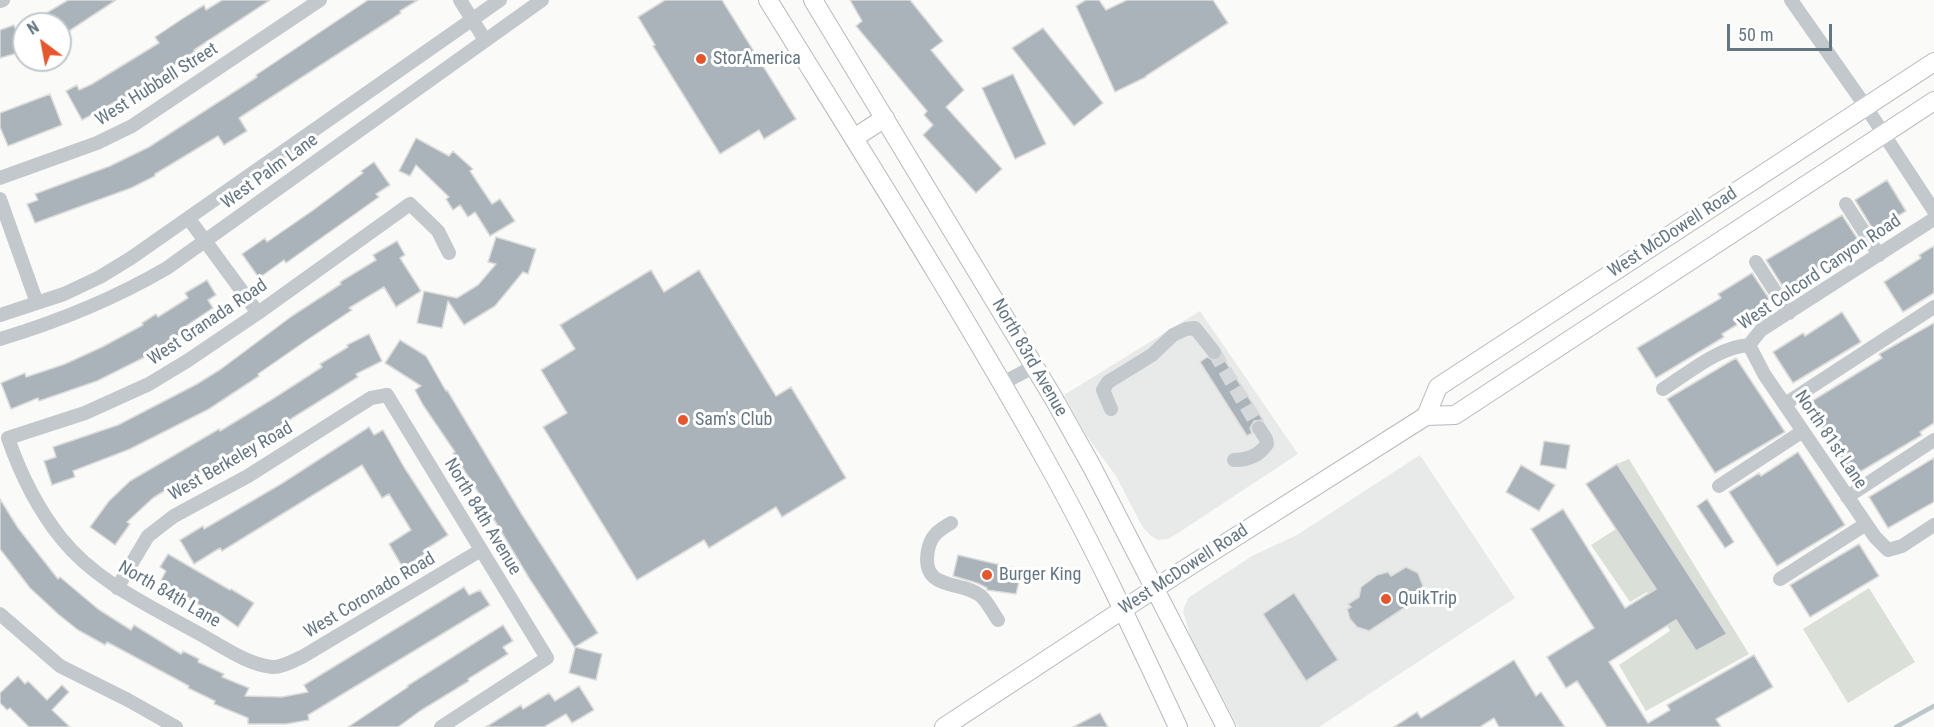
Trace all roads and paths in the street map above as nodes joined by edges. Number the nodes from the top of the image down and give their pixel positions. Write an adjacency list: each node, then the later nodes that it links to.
1 (320, 0): 16 (street, West Hubbell Street)
2 (460, 0): 8 (street)
3 (500, 0): 8 (street, West Palm Lane)
4 (542, 0): 9 (street, West Palm Lane)
5 (768, 0): 15 (main road, North 83rd Avenue)
6 (813, 0): 13 (main road, North 83rd Avenue)
7 (1791, 0): 12 (street)
8 (472, 20): 9 (street); 20 (street, West Palm Lane)
9 (484, 40): 22 (street, West Palm Lane)
10 (1934, 63): 12 (main road, West McDowell Road)
11 (1934, 101): 14 (main road, West McDowell Road)
12 (1866, 107): 14 (street); 40 (main road, West McDowell Road)
13 (885, 118): 15 (main road); 34 (main road, North 83rd Avenue)
14 (1884, 134): 19 (street); 40 (main road, West McDowell Road)
15 (854, 138): 35 (main road, North 83rd Avenue)
16 (0, 178)
17 (0, 199): 26 (street)
18 (1846, 204): 24 (street)
19 (1934, 211)
20 (189, 219): 22 (street); 26 (street, West Palm Lane)
21 (1934, 219): 24 (street, West Colcord Canyon Road)
22 (205, 241): 28 (street); 31 (street, West Palm Lane)
23 (449, 253): 28 (street, West Granada Road)
24 (1879, 255): 29 (street, West Colcord Canyon Road)
25 (1756, 262): 29 (street)
26 (37, 303): 30 (street, West Palm Lane)
27 (1934, 307): 38 (street)
28 (258, 313): 43 (street, West Granada Road)
29 (1789, 313): 32 (street, West Colcord Canyon Road)
30 (0, 315)
31 (0, 339)
32 (1749, 345): 36 (street, West Colcord Canyon Road); 38 (street, North 81st Lane)
33 (1214, 352): 39 (street)
34 (1035, 366): 35 (street); 54 (main road, North 83rd Avenue)
35 (1001, 384): 55 (main road, North 83rd Avenue)
36 (1663, 389)
37 (387, 395): 51 (street, North 84th Avenue); 53 (street, West Berkeley Road)
38 (1785, 404): 42 (street, North 81st Lane)
39 (1111, 409)
40 (1425, 416): 54 (main road, West McDowell Road)
41 (1259, 428): 45 (street)
42 (1803, 431): 46 (street); 47 (street, North 81st Lane)
43 (8, 438): 53 (street, North 84th Lane)
44 (1934, 440): 47 (street)
45 (1234, 460)
46 (1719, 486)
47 (1847, 497): 49 (street, North 81st Lane)
48 (951, 523): 57 (street)
49 (1866, 524): 50 (street, North 81st Lane); 52 (street)
50 (1934, 525)
51 (481, 550): 58 (street, West Coronado Road); 60 (street, North 84th Avenue)
52 (1780, 579)
53 (117, 588): 58 (street, North 84th Lane)
54 (1155, 589): 55 (main road, West McDowell Road); 63 (main road, North 83rd Avenue)
55 (1123, 610): 61 (main road, West McDowell Road); 62 (main road, North 83rd Avenue)
56 (0, 614): 59 (street)
57 (998, 620)
58 (275, 668)
59 (176, 727)
60 (441, 727)
61 (944, 727)
62 (1178, 727)
63 (1226, 727)

